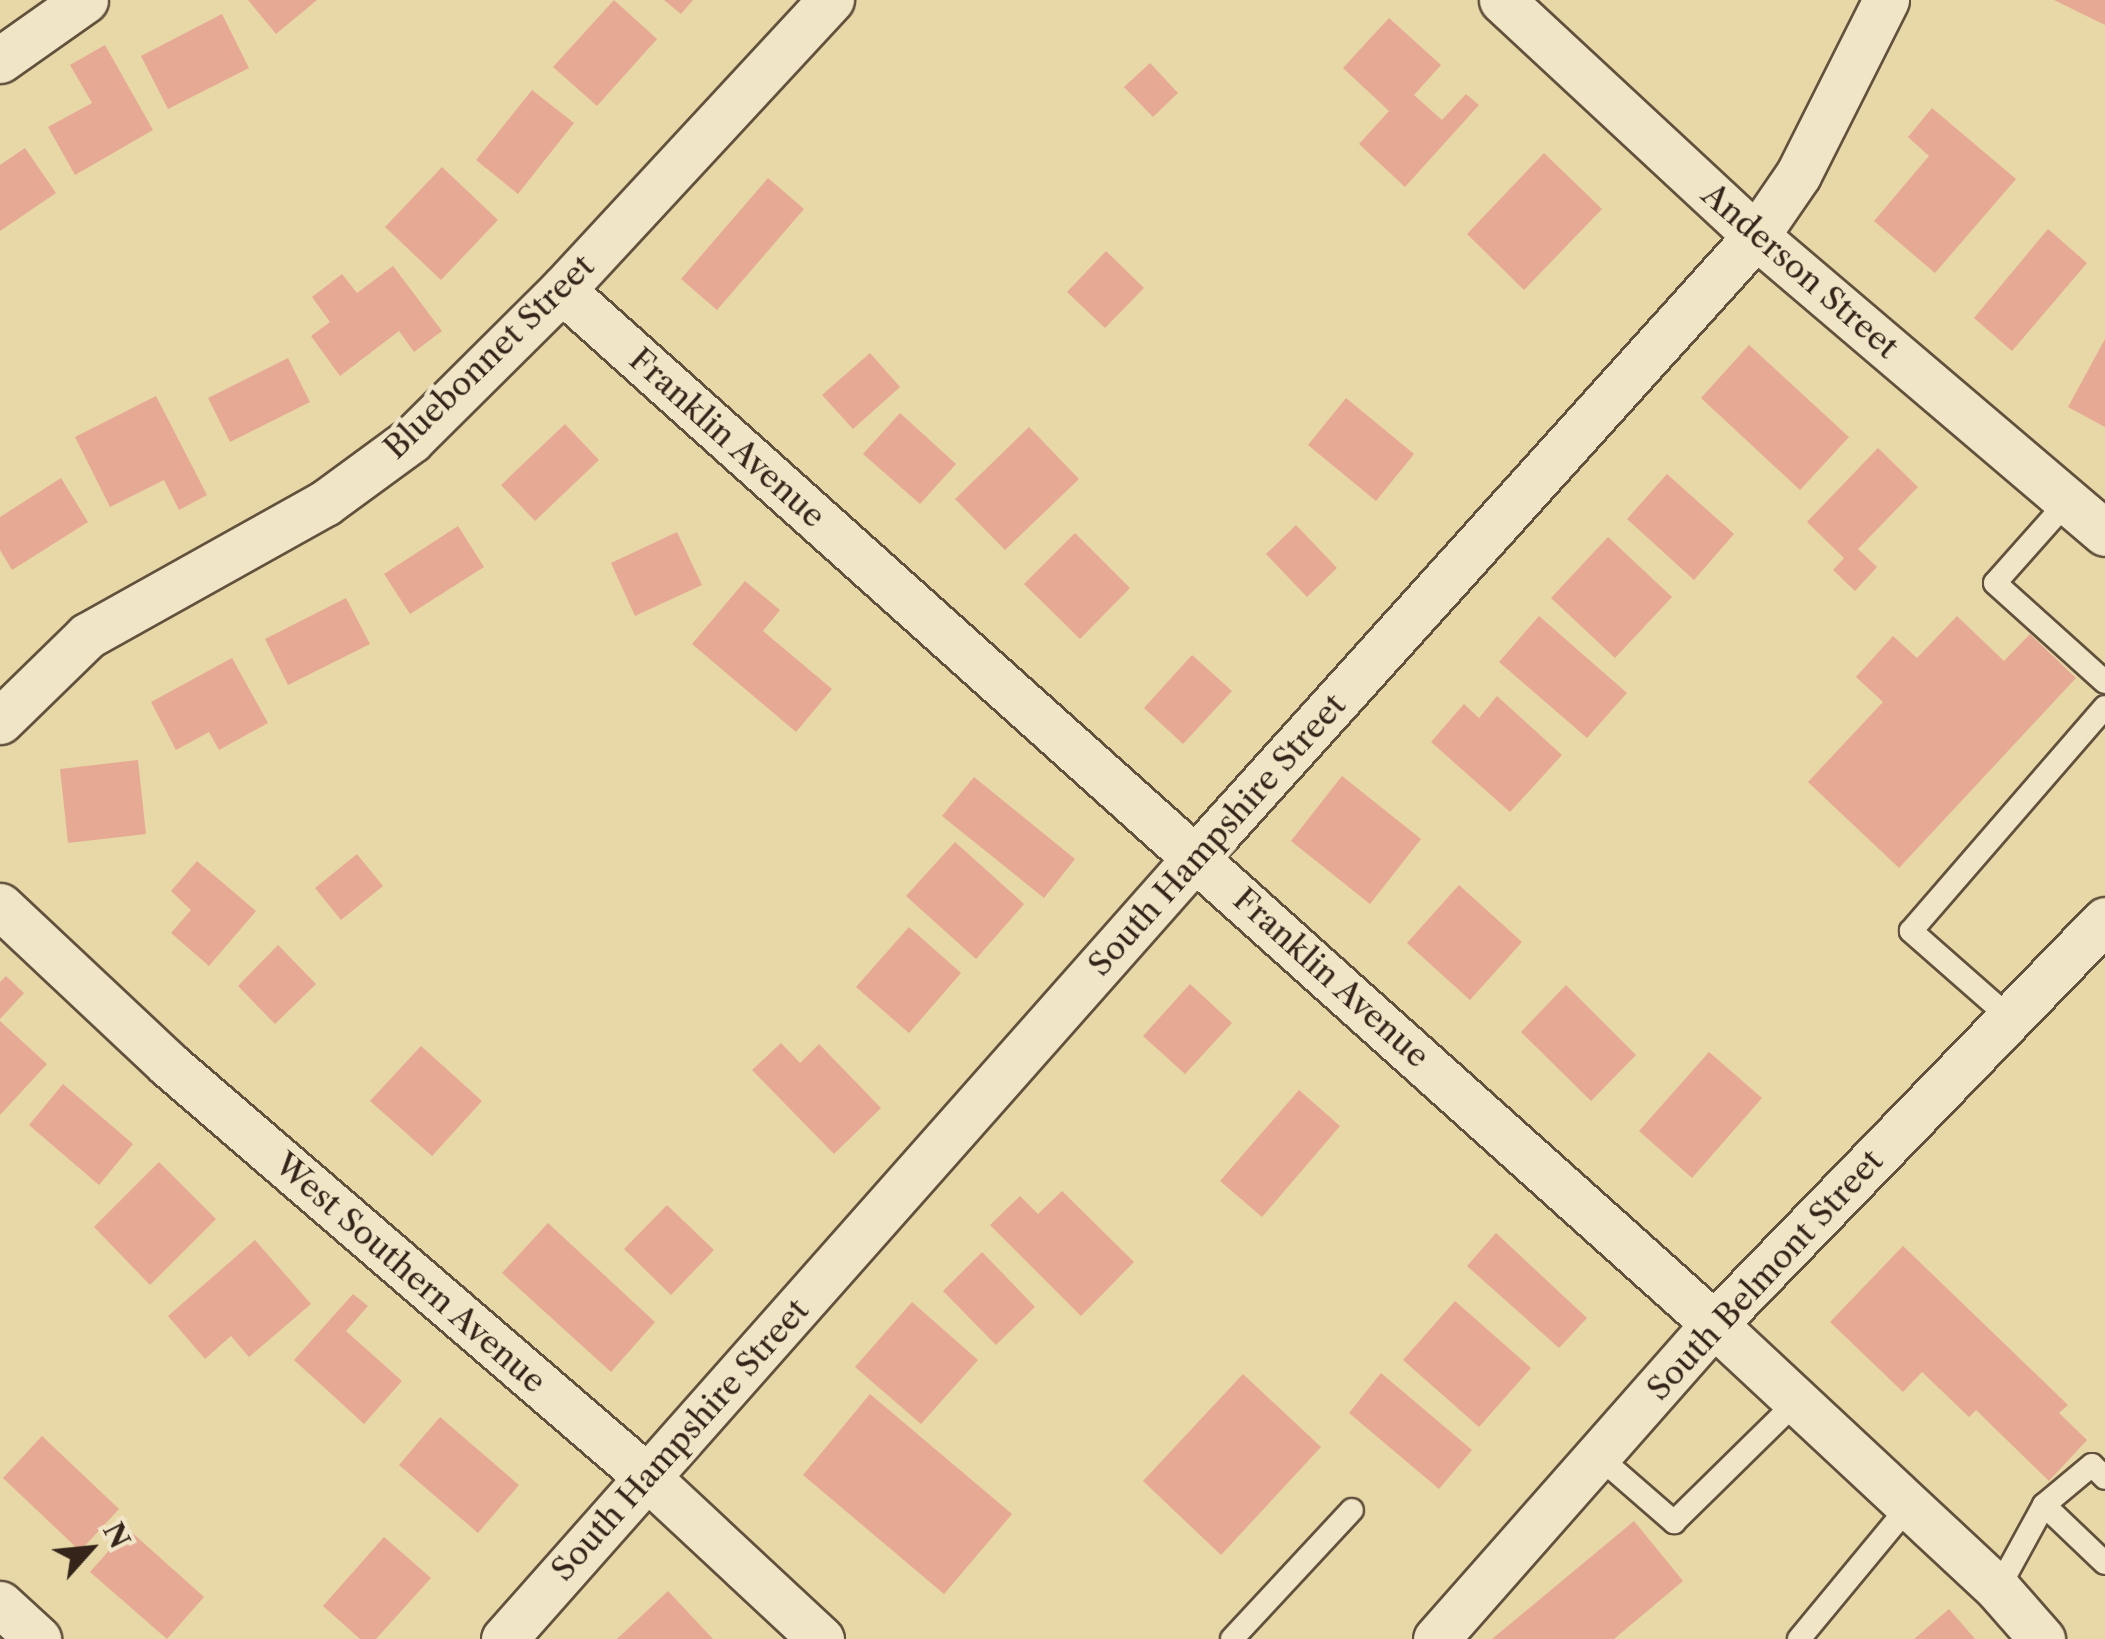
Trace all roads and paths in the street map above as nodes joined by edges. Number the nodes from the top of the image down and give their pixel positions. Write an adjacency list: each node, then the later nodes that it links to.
1 (85, 0): 5 (street)
2 (831, 0): 7 (street, Bluebonnet Street)
3 (1502, 0): 6 (street, Anderson Street)
4 (1886, 0): 6 (street, South Hampshire Street)
5 (0, 60)
6 (1756, 236): 8 (street, Anderson Street); 13 (street, South Hampshire Street)
7 (562, 290): 12 (street, Bluebonnet Street); 13 (street, Franklin Avenue)
8 (2068, 502): 9 (street, Anderson Street); 10 (lane)
9 (2105, 533)
10 (2105, 682)
11 (2105, 707): 16 (lane)
12 (0, 720)
13 (1196, 857): 17 (street, Franklin Avenue); 20 (street, South Hampshire Street)
14 (0, 906): 20 (street, West Southern Avenue)
15 (2105, 920): 16 (street, South Belmont Street)
16 (2010, 1018): 17 (street, South Belmont Street)
17 (1714, 1324): 18 (street, Franklin Avenue); 19 (street, South Belmont Street)
18 (1797, 1402): 19 (lane); 23 (street, Franklin Avenue)
19 (1598, 1456): 32 (street, South Belmont Street)
20 (646, 1477): 29 (street, South Hampshire Street); 30 (street, West Southern Avenue)
21 (2105, 1478): 22 (lane)
22 (2044, 1505): 25 (lane); 26 (lane)
23 (1909, 1506): 26 (street, Franklin Avenue); 33 (lane)
24 (1352, 1510): 31 (lane)
25 (2105, 1563)
26 (1998, 1590): 34 (street, Franklin Avenue)
27 (0, 1604): 28 (street)
28 (38, 1639)
29 (504, 1639)
30 (820, 1639)
31 (1232, 1639)
32 (1436, 1639)
33 (1799, 1639)
34 (2042, 1639)

